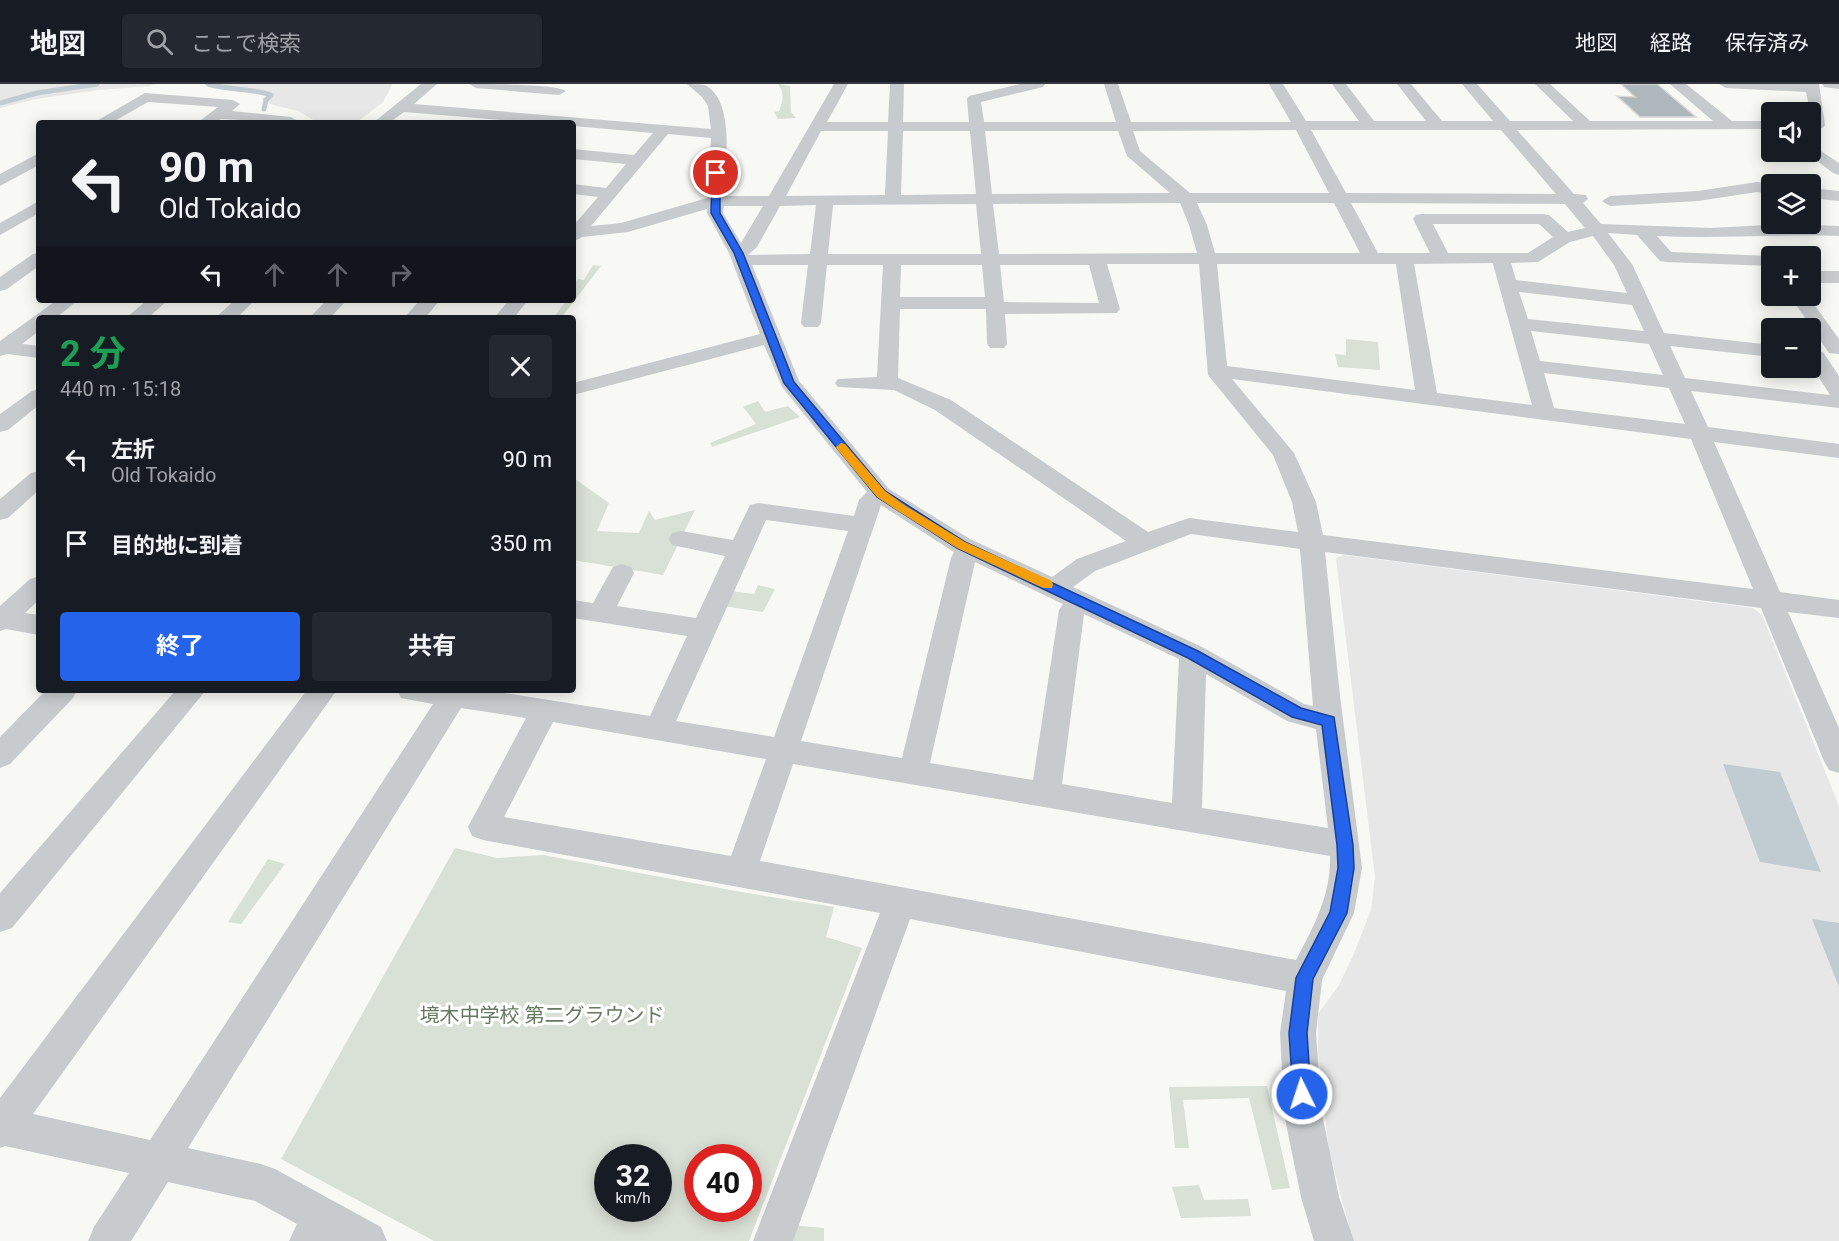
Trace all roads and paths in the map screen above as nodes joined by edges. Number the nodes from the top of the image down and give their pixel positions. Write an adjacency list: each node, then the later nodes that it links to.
1 (430, 84): 21 (street)
2 (476, 84): 18 (street)
3 (694, 84): 42 (street)
4 (841, 84): 38 (street)
5 (897, 84): 33 (street)
6 (1038, 84): 19 (street)
7 (1111, 84): 39 (street)
8 (1276, 84): 40 (street)
9 (1339, 84): 35 (street)
10 (1404, 84): 36 (street)
11 (1469, 84): 37 (street)
12 (1542, 84): 30 (street)
13 (1677, 84): 31 (street)
14 (1726, 84): 17 (street)
15 (1829, 84): 16 (street)
16 (1839, 85)
17 (1812, 86): 20 (street)
18 (563, 87): 28 (street)
19 (1000, 88): 34 (street)
20 (1815, 102)
21 (400, 107): 26 (street); 27 (street)
22 (218, 114): 23 (street); 24 (street); 25 (street)
23 (105, 120)
24 (209, 120)
25 (291, 120)
26 (384, 120)
27 (519, 120)
28 (529, 120)
29 (576, 124): 41 (street)
30 (1586, 125): 31 (street); 37 (street)
31 (1728, 125): 32 (street)
32 (1761, 125)
33 (896, 126): 34 (street); 38 (street); 58 (street)
34 (978, 126): 39 (street); 59 (street)
35 (1370, 126): 36 (street); 40 (street)
36 (1438, 126): 37 (street)
37 (1506, 126): 60 (street)
38 (817, 127): 61 (street)
39 (1124, 127): 40 (street); 55 (street)
40 (1302, 127): 56 (street)
41 (664, 129): 42 (street); 46 (street)
42 (719, 134): 62 (street)
43 (576, 154): 46 (street)
44 (1821, 155): 47 (street)
45 (36, 160): 48 (street)
46 (638, 160): 52 (street)
47 (1835, 164)
48 (1, 179): 49 (street)
49 (27, 181)
50 (1761, 188): 63 (street)
51 (576, 189): 52 (street)
52 (609, 193): 70 (street)
53 (1821, 194): 54 (street)
54 (1839, 195)
55 (1186, 198): 56 (street); 59 (street); 75 (street)
56 (1340, 198): 60 (street); 78 (street)
57 (825, 199): 58 (street); 61 (street); 83 (street)
58 (893, 199): 59 (street)
59 (984, 199): 81 (street)
60 (1574, 199): 65 (street)
61 (775, 200): 62 (street); 74 (street)
62 (715, 201): 71 (street); 74 (street)
63 (1610, 201)
64 (36, 208): 66 (street)
65 (1596, 229): 67 (street); 72 (street); 90 (street)
66 (0, 230)
67 (1642, 230): 68 (street); 85 (street)
68 (1740, 231): 69 (street); 73 (street)
69 (1839, 231)
70 (576, 232)
71 (576, 234)
72 (1564, 238): 76 (street); 84 (street)
73 (1761, 251)
74 (739, 256): 83 (street); 109 (street)
75 (1207, 257): 77 (street); 78 (street); 119 (street)
76 (1442, 257): 79 (street); 84 (street)
77 (1096, 258): 81 (street); 98 (street)
78 (1372, 258): 79 (street)
79 (1404, 258): 126 (street)
80 (892, 259): 81 (street); 83 (street); 97 (street)
81 (990, 259): 98 (street)
82 (36, 260): 88 (street)
83 (817, 260): 106 (street)
84 (1501, 261): 89 (street)
85 (1761, 261)
86 (1821, 277): 87 (street)
87 (1839, 277)
88 (0, 285)
89 (1509, 285): 90 (street); 108 (street)
90 (1640, 300): 110 (street)
91 (65, 303): 100 (street)
92 (155, 303): 101 (street)
93 (242, 303): 102 (street)
94 (335, 303): 103 (street)
95 (428, 303): 104 (street)
96 (516, 303): 105 (street)
97 (891, 303): 98 (street); 121 (street)
98 (995, 305): 111 (street)
99 (1806, 306): 113 (street)
100 (48, 315)
101 (140, 315)
102 (228, 315)
103 (323, 315)
104 (417, 315)
105 (506, 315)
106 (811, 323)
107 (36, 324): 112 (street)
108 (1521, 324): 110 (street); 117 (street)
109 (771, 337): 123 (street); 133 (street)
110 (1657, 338): 114 (street); 122 (street)
111 (997, 344)
112 (1, 348): 115 (street)
113 (1837, 349): 116 (street)
114 (1761, 350)
115 (36, 352)
116 (1821, 354)
117 (1533, 366): 122 (street); 128 (street)
118 (1821, 367): 124 (street)
119 (1218, 371): 126 (street); 137 (street)
120 (845, 383): 121 (street)
121 (887, 383): 138 (street)
122 (1677, 383): 127 (street); 130 (street)
123 (576, 387)
124 (1839, 392)
125 (36, 396): 129 (street)
126 (1427, 397): 128 (street)
127 (1839, 402)
128 (1545, 412): 130 (street)
129 (0, 425)
130 (1699, 432): 131 (street); 144 (street)
131 (1839, 451)
132 (36, 481): 134 (street)
133 (881, 494): 135 (street); 139 (street)
134 (0, 512)
135 (863, 525): 140 (street); 160 (street)
136 (681, 539): 140 (street)
137 (1312, 540): 138 (street); 144 (street); 158 (street)
138 (1146, 543): 143 (street)
139 (970, 549): 143 (street); 163 (street)
140 (741, 550): 150 (street)
141 (622, 573): 147 (street)
142 (36, 588): 148 (street)
143 (1066, 593): 151 (street); 164 (street)
144 (1770, 600): 146 (street); 162 (street)
145 (576, 609): 147 (street)
146 (1839, 609)
147 (600, 613): 150 (street)
148 (1, 619): 149 (street)
149 (36, 625)
150 (704, 629): 159 (street)
151 (1193, 654): 158 (street); 165 (street)
152 (60, 693): 161 (street)
153 (189, 693): 169 (street)
154 (321, 693): 171 (street)
155 (429, 693): 156 (street)
156 (453, 697): 157 (street); 172 (street)
157 (545, 710): 159 (street); 167 (street)
158 (1329, 721): 166 (street)
159 (658, 729): 160 (street)
160 (784, 750): 163 (street); 167 (street)
161 (0, 756)
162 (1839, 761)
163 (913, 772): 164 (street)
164 (1046, 795): 165 (street)
165 (1186, 818): 166 (street)
166 (1345, 845): 170 (street)
167 (741, 872): 168 (street)
168 (900, 903): 170 (street); 176 (street)
169 (0, 917)
170 (1305, 978): 177 (street)
171 (1, 1127): 172 (street)
172 (157, 1162): 173 (street); 174 (street)
173 (316, 1229): 175 (street)
174 (108, 1241)
175 (367, 1241)
176 (773, 1241)
177 (1334, 1241)

